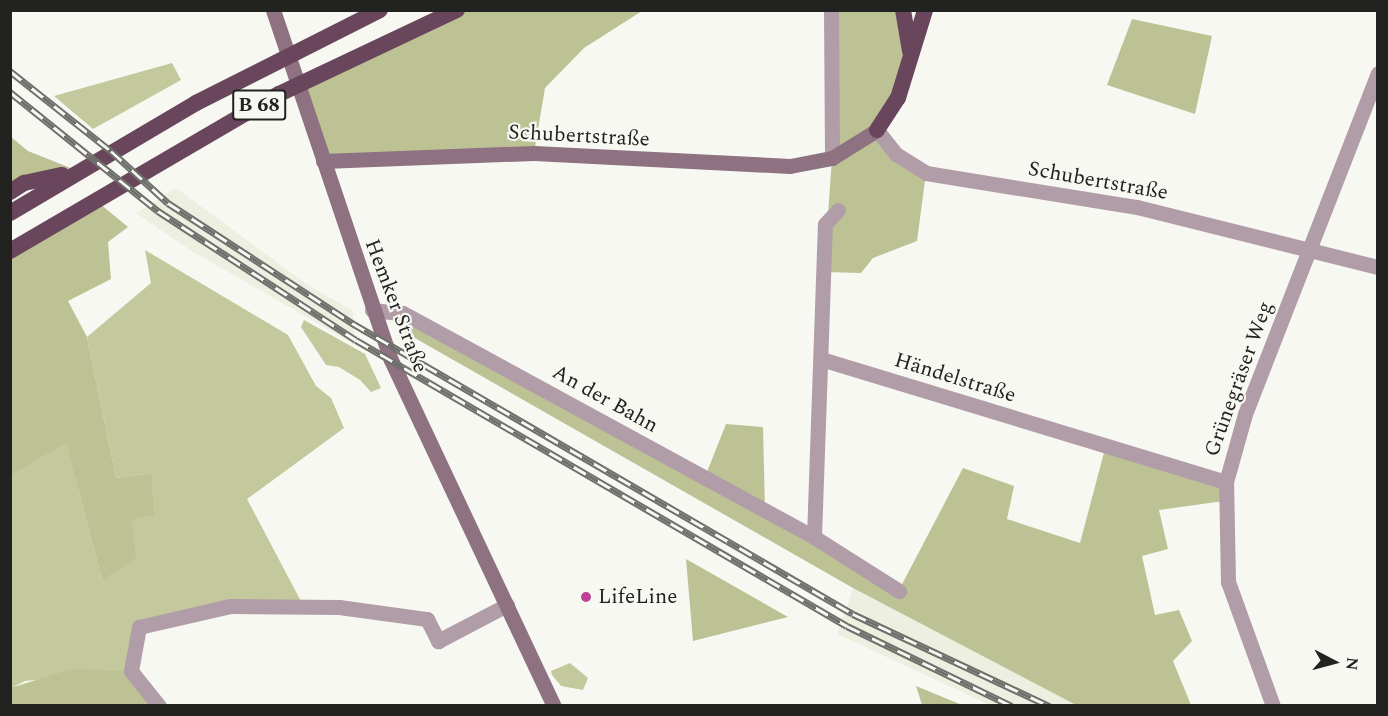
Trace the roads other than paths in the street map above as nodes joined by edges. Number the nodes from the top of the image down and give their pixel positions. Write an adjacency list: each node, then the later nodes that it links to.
1 (273, 10): 11 (main road, Hemker Straße)
2 (380, 10): 12 (highway, B 68)
3 (831, 10): 10 (street)
4 (903, 10): 7 (highway)
5 (925, 10): 7 (highway)
6 (449, 14): 17 (highway, B 68)
7 (911, 55): 9 (highway)
8 (1377, 74): 16 (street, Grünegräser Weg)
9 (877, 130): 10 (main road, Schubertstraße); 16 (street, Schubertstraße)
10 (832, 158): 11 (main road, Schubertstraße)
11 (322, 161): 19 (main road, Hemker Straße)
12 (78, 171): 13 (highway); 15 (highway, B 68)
13 (17, 188)
14 (838, 210): 20 (street)
15 (10, 213)
16 (1308, 250): 18 (street, Schubertstraße); 21 (street, Grünegräser Weg)
17 (10, 251)
18 (1377, 267)
19 (372, 310): 22 (street, An der Bahn); 24 (main road, Hemker Straße)
20 (820, 359): 21 (street, Händelstraße); 22 (street)
21 (1226, 482): 27 (street, Grünegräser Weg)
22 (814, 537): 23 (street, An der Bahn)
23 (898, 591)
24 (507, 605): 25 (street); 26 (main road, Hemker Straße)
25 (159, 705)
26 (554, 705)
27 (1274, 705)

